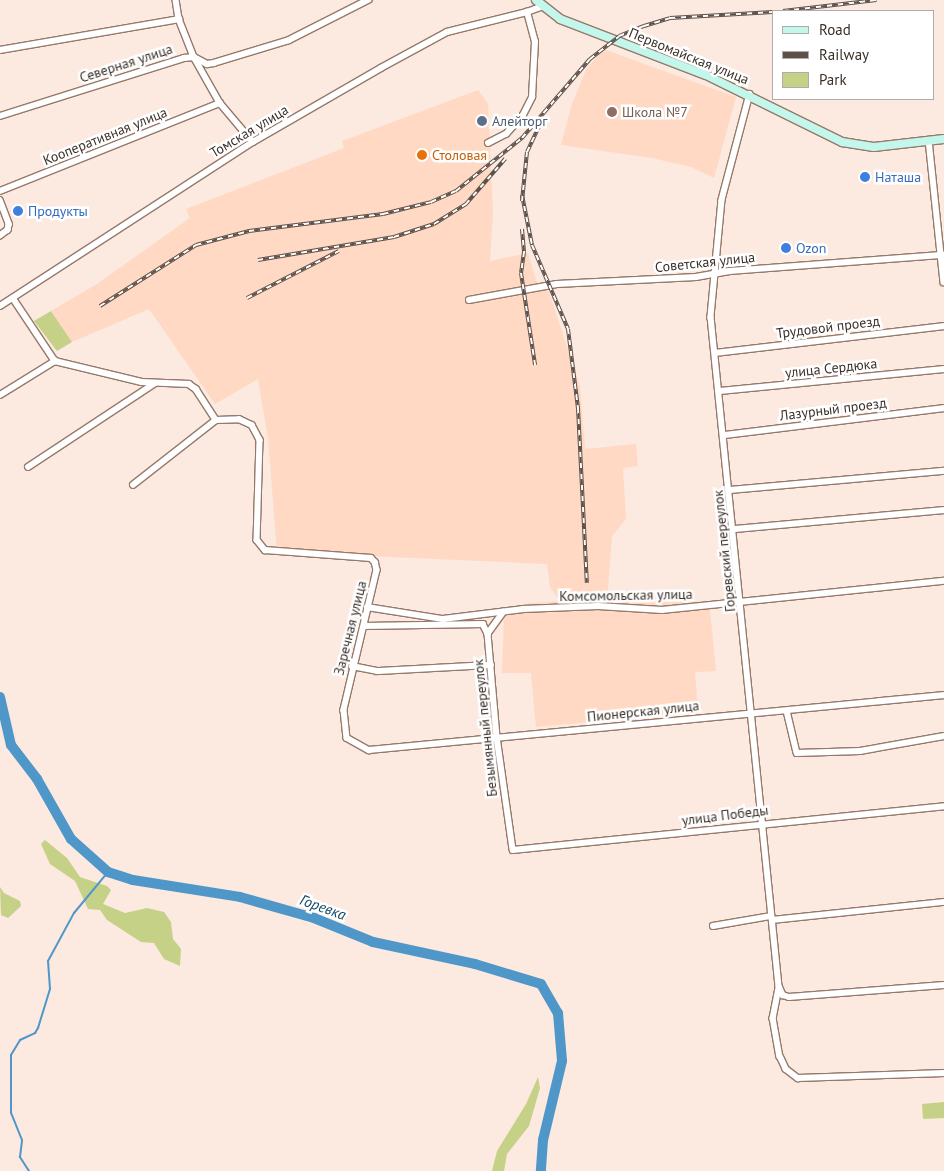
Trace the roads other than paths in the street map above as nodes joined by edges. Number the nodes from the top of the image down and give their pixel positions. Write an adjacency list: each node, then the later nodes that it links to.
1 (176, 0): 6 (street)
2 (368, 0): 8 (street, Северная улица)
3 (536, 0): 4 (main road, Первомайская улица)
4 (541, 7): 5 (street); 9 (main road, Первомайская улица)
5 (528, 12): 14 (street, Томская улица); 15 (street)
6 (179, 18): 7 (street); 8 (street)
7 (0, 50)
8 (194, 57): 10 (street); 11 (street, Северная улица)
9 (750, 94): 13 (main road, Первомайская улица); 20 (street, Горевский переулок)
10 (220, 103): 14 (street); 16 (street, Кооперативная улица)
11 (0, 116)
12 (944, 139): 13 (main road, Первомайская улица)
13 (929, 140): 19 (street)
14 (253, 142): 22 (street, Томская улица)
15 (488, 143)
16 (0, 191)
17 (0, 200): 18 (street)
18 (0, 236)
19 (942, 255): 20 (street, Советская улица); 21 (street)
20 (715, 273): 23 (street, Советская улица); 26 (street, Горевский переулок)
21 (944, 282)
22 (13, 298): 24 (street, Томская улица); 27 (street)
23 (469, 300)
24 (0, 306)
25 (944, 326): 26 (street, Трудовой проезд)
26 (715, 353): 30 (street, Горевский переулок)
27 (55, 361): 29 (street); 31 (street)
28 (944, 369): 30 (street, улица Сердюка)
29 (154, 384): 33 (street); 35 (street)
30 (720, 391): 34 (street, Горевский переулок)
31 (0, 395)
32 (944, 408): 34 (street, Лазурный проезд)
33 (216, 420): 37 (street); 43 (street, Заречная улица)
34 (724, 435): 38 (street, Горевский переулок)
35 (28, 467)
36 (944, 471): 38 (street)
37 (133, 486)
38 (730, 490): 40 (street, Горевский переулок)
39 (944, 510): 40 (street)
40 (734, 529): 42 (street, Горевский переулок)
41 (944, 581): 42 (street, Комсомольская улица)
42 (742, 600): 44 (street, Комсомольская улица); 51 (street, Горевский переулок)
43 (368, 607): 44 (street, Комсомольская улица); 45 (street, Заречная улица)
44 (504, 612): 46 (street)
45 (364, 626): 46 (street); 48 (street, Заречная улица)
46 (488, 634): 47 (street, Безымянный переулок)
47 (491, 665): 48 (street); 53 (street, Безымянный переулок)
48 (352, 666): 54 (street, Заречная улица)
49 (944, 695): 50 (street, Пионерская улица)
50 (787, 711): 51 (street, Пионерская улица); 52 (street)
51 (753, 712): 53 (street, Пионерская улица); 56 (street, Горевский переулок)
52 (944, 736)
53 (497, 737): 54 (street, Пионерская улица); 57 (street, Безымянный переулок)
54 (347, 738)
55 (944, 806): 56 (street, улица Победы)
56 (762, 823): 57 (street, улица Победы); 59 (street, Горевский переулок)
57 (511, 847)
58 (944, 902): 59 (street)
59 (771, 918): 60 (street); 62 (street, Горевский переулок)
60 (713, 926)
61 (944, 985): 62 (street)
62 (779, 986): 63 (street, Горевский переулок)
63 (944, 1073)

